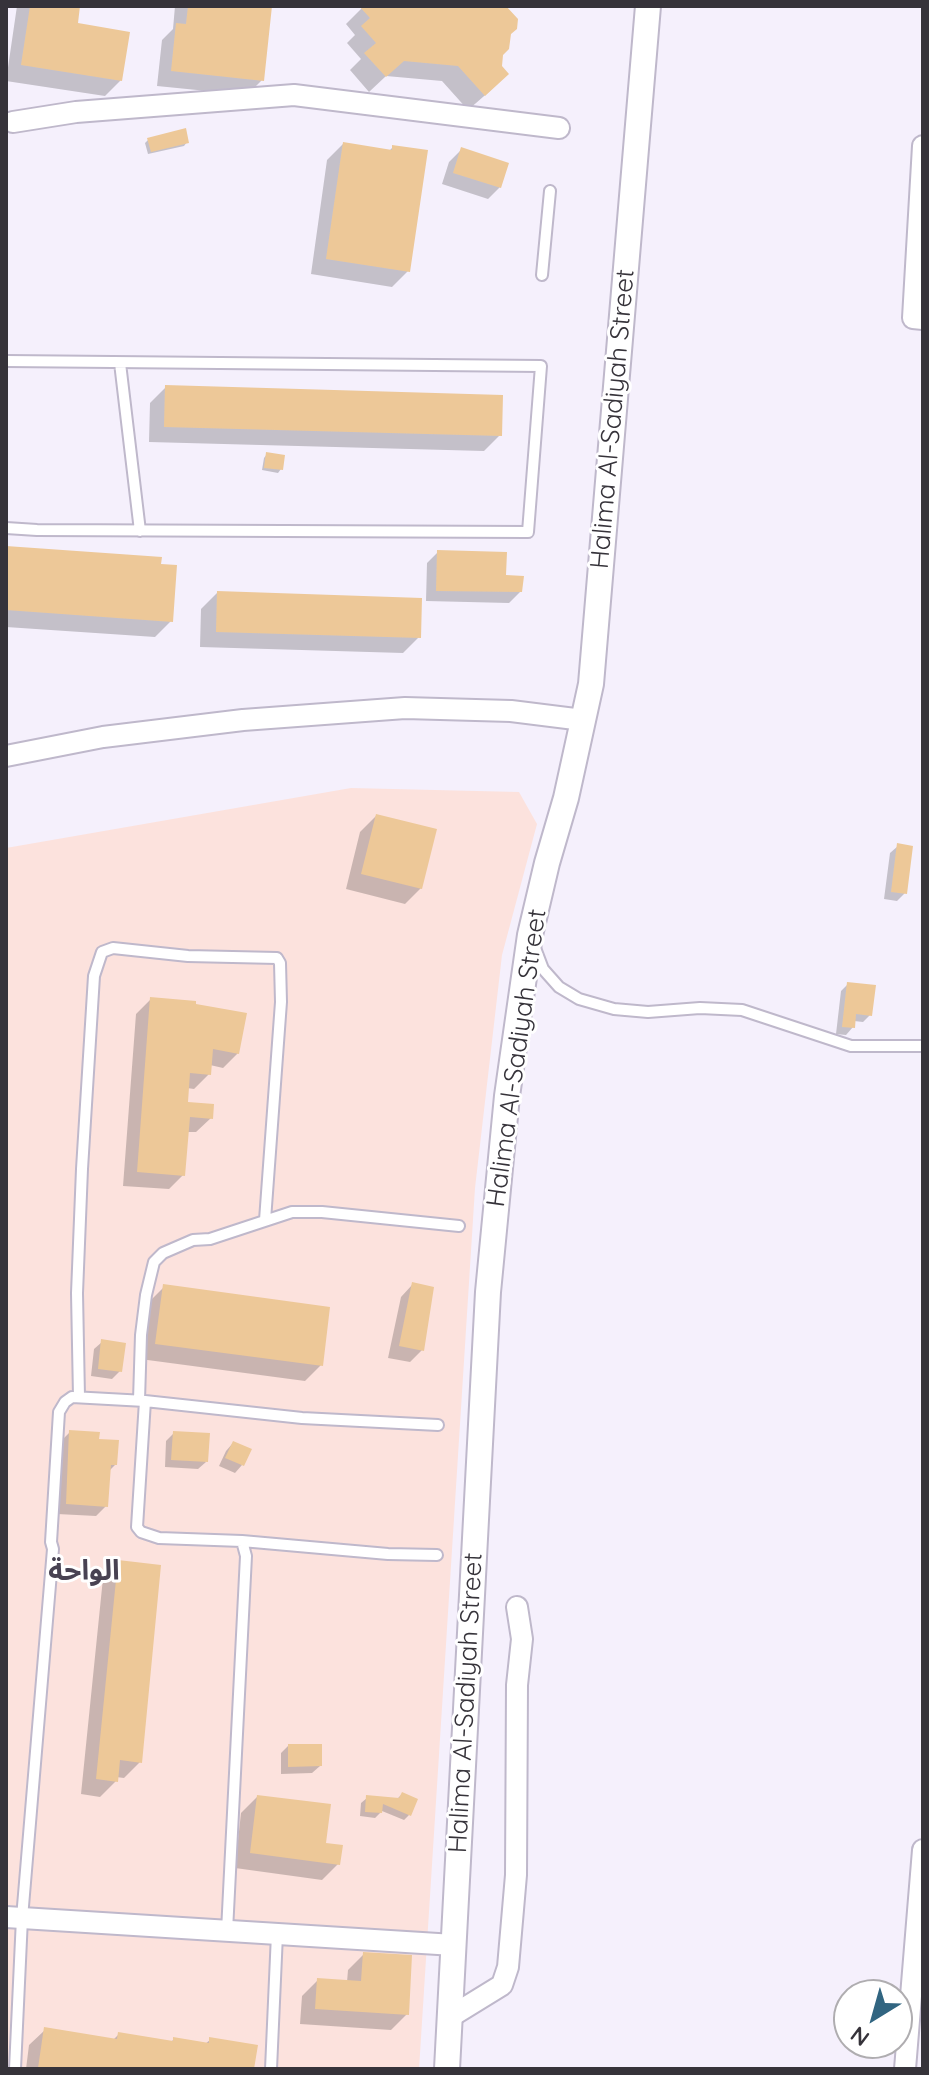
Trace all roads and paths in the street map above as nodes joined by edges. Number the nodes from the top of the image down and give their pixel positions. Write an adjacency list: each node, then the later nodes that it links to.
1 (648, 6): 12 (street, Halima Al-Sadiyah Street)
2 (13, 122): 3 (street)
3 (559, 128)
4 (923, 146): 7 (street)
5 (550, 191): 6 (lane)
6 (542, 275)
7 (923, 319)
8 (6, 361): 9 (lane)
9 (120, 363): 11 (lane); 11 (lane)
10 (6, 528): 11 (lane)
11 (140, 531)
12 (583, 720): 13 (street); 14 (street, Halima Al-Sadiyah Street)
13 (6, 756)
14 (530, 935): 15 (lane); 28 (street, Halima Al-Sadiyah Street)
15 (923, 1046)
16 (265, 1220): 17 (lane); 18 (lane); 19 (lane)
17 (459, 1226)
18 (79, 1397): 19 (lane); 25 (lane)
19 (142, 1401): 20 (lane); 21 (lane)
20 (438, 1425)
21 (242, 1541): 22 (lane); 26 (lane)
22 (437, 1555)
23 (517, 1607): 29 (street)
24 (923, 1850): 33 (street)
25 (14, 1917): 26 (street); 30 (lane)
26 (227, 1931): 27 (street)
27 (277, 1934): 28 (street); 31 (lane)
28 (454, 1945): 29 (street, Halima Al-Sadiyah Street)
29 (450, 2017): 32 (street, Halima Al-Sadiyah Street)
30 (15, 2069)
31 (271, 2069)
32 (447, 2069)
33 (905, 2069)

